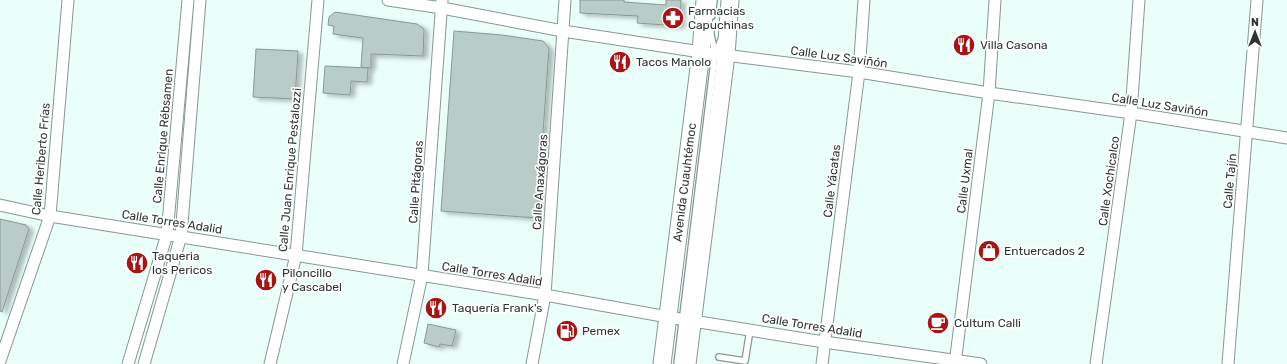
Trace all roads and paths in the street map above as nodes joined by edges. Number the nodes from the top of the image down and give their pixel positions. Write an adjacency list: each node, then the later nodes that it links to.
1 (68, 0): 24 (street, Calle Heriberto Frías)
2 (188, 0): 25 (street, Calle Enrique Rébsamen)
3 (200, 0): 26 (street)
4 (318, 0): 27 (street, Calle Juan Enrique Pestalozzi)
5 (388, 0): 15 (street, Calle Luz Saviñón)
6 (565, 0): 16 (street, Calle Anaxágoras)
7 (705, 0): 17 (main road, Avenida Cuauhtémoc)
8 (714, 0): 17 (lane)
9 (725, 0): 17 (lane)
10 (730, 0): 17 (main road, Avenida Cuauhtémoc)
11 (864, 0): 18 (street, Calle Yácatas)
12 (995, 0): 19 (street, Calle Uxmal)
13 (1139, 0): 20 (street, Calle Xochicalco)
14 (1257, 0): 21 (street, Calle Tajín)
15 (442, 4): 16 (street, Calle Luz Saviñón); 28 (street, Calle Pitágoras)
16 (563, 32): 17 (street, Calle Luz Saviñón); 29 (street, Calle Anaxágoras)
17 (714, 53): 18 (street, Calle Luz Saviñón); 30 (main road, Avenida Cuauhtémoc); 30 (main road, Avenida Cuauhtémoc)
18 (859, 72): 19 (street, Calle Luz Saviñón); 32 (street, Calle Yácatas)
19 (989, 93): 20 (street, Calle Luz Saviñón); 35 (street, Calle Uxmal)
20 (1131, 113): 21 (street, Calle Luz Saviñón); 46 (street, Calle Xochicalco)
21 (1247, 132): 22 (street, Calle Luz Saviñón); 47 (street, Calle Tajín)
22 (1287, 138)
23 (0, 205): 24 (street, Calle Torres Adalid)
24 (50, 216): 25 (street, Calle Torres Adalid); 34 (street, Calle Heriberto Frías)
25 (167, 234): 26 (street, Calle Torres Adalid); 36 (street, Calle Enrique Rébsamen)
26 (181, 236): 27 (street, Calle Torres Adalid); 37 (street)
27 (296, 255): 28 (street, Calle Torres Adalid); 38 (street, Calle Juan Enrique Pestalozzi)
28 (422, 275): 29 (street, Calle Torres Adalid); 39 (street, Calle Pitágoras)
29 (544, 295): 30 (street, Calle Torres Adalid); 40 (street, Calle Anaxágoras)
30 (681, 319): 31 (street, Calle Torres Adalid); 41 (main road, Avenida Cuauhtémoc); 42 (lane); 43 (main road, Avenida Cuauhtémoc)
31 (750, 330): 32 (street, Calle Torres Adalid); 33 (lane)
32 (824, 342): 35 (street, Calle Torres Adalid); 44 (street, Calle Yácatas)
33 (719, 358)
34 (0, 361)
35 (955, 362): 45 (street, Calle Torres Adalid)
36 (128, 364)
37 (144, 364)
38 (270, 364)
39 (403, 364)
40 (532, 364)
41 (662, 364)
42 (678, 364)
43 (687, 364)
44 (822, 364)
45 (981, 364)
46 (1096, 364)
47 (1228, 364)

